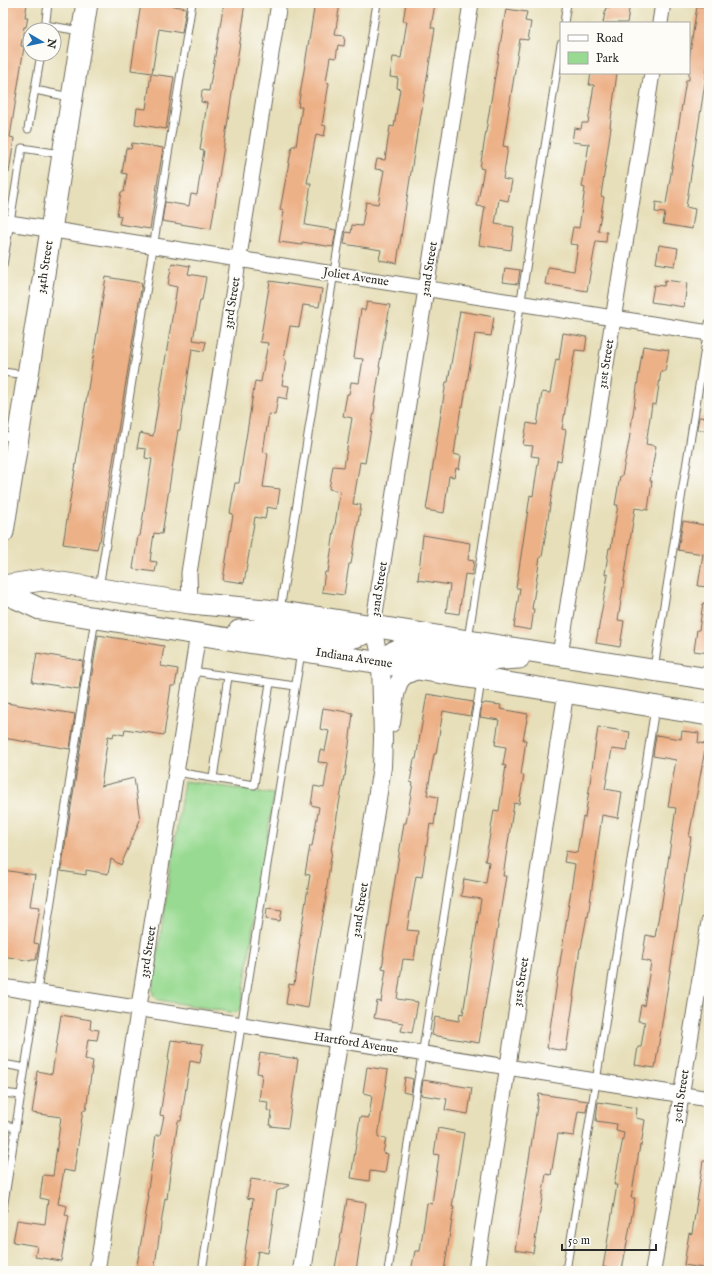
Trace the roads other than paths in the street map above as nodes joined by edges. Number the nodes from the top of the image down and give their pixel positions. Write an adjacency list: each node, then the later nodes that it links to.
1 (48, 3): 9 (lane)
2 (87, 3): 13 (main road, 34th Street)
3 (192, 3): 23 (lane)
4 (279, 3): 24 (street, 33rd Street)
5 (377, 3): 26 (lane)
6 (471, 3): 27 (street, 32nd Street)
7 (568, 3): 10 (lane)
8 (663, 3): 11 (street)
9 (46, 22)
10 (564, 22)
11 (660, 22)
12 (62, 30): 13 (lane)
13 (83, 32): 18 (main road, 34th Street)
14 (560, 50): 28 (lane)
15 (40, 62): 17 (lane)
16 (652, 74): 29 (street, 31st Street)
17 (35, 90): 18 (lane); 19 (lane)
18 (72, 97): 20 (main road, 34th Street)
19 (28, 129)
20 (63, 155): 21 (lane); 22 (main road, 34th Street)
21 (6, 223): 22 (street, Joliet Avenue); 25 (lane)
22 (51, 229): 23 (street, Joliet Avenue); 32 (main road, 34th Street)
23 (153, 245): 24 (street, Joliet Avenue); 36 (lane)
24 (239, 259): 26 (street, Joliet Avenue); 38 (street, 33rd Street)
25 (3, 265)
26 (334, 274): 27 (street, Joliet Avenue); 39 (lane)
27 (426, 288): 28 (street, Joliet Avenue); 41 (street, 32nd Street)
28 (520, 303): 29 (street, Joliet Avenue); 43 (lane)
29 (613, 318): 30 (street, Joliet Avenue); 45 (street, 31st Street)
30 (708, 329): 48 (lane)
31 (3, 372): 32 (lane)
32 (28, 375): 33 (main road, 34th Street)
33 (10, 437): 34 (main road, 34th Street)
34 (3, 532)
35 (3, 586): 36 (main road)
36 (99, 589): 38 (main road)
37 (3, 592): 40 (main road, Indiana Avenue)
38 (190, 602): 39 (main road)
39 (280, 612): 41 (main road)
40 (96, 618): 42 (main road, Indiana Avenue); 63 (lane)
41 (373, 626): 42 (main road); 43 (main road); 46 (street, 32nd Street)
42 (198, 634): 44 (main road, Indiana Avenue); 49 (street, 33rd Street)
43 (468, 641): 45 (main road)
44 (301, 650): 46 (main road, Indiana Avenue); 54 (lane)
45 (560, 656): 46 (main road); 48 (main road)
46 (381, 662): 47 (main road, Indiana Avenue); 58 (street, 32nd Street)
47 (420, 669): 51 (main road, Indiana Avenue); 58 (street)
48 (653, 670): 52 (main road)
49 (192, 671): 50 (lane); 59 (street, 33rd Street)
50 (228, 677): 53 (lane); 60 (lane)
51 (482, 679): 55 (main road, Indiana Avenue); 67 (lane)
52 (709, 679)
53 (270, 683): 54 (lane); 60 (lane)
54 (295, 686): 65 (lane)
55 (566, 692): 56 (main road, Indiana Avenue); 70 (street, 31st Street)
56 (656, 706): 57 (main road, Indiana Avenue); 71 (lane)
57 (709, 715)
58 (382, 767): 66 (street, 32nd Street)
59 (176, 772): 60 (lane); 64 (street, 33rd Street)
60 (213, 778)
61 (709, 922): 74 (street, 30th Street)
62 (3, 987): 63 (street, Hartford Avenue)
63 (37, 992): 64 (street, Hartford Avenue); 69 (lane)
64 (139, 1009): 65 (street, Hartford Avenue); 79 (street, 33rd Street)
65 (242, 1025): 66 (street, Hartford Avenue); 80 (lane)
66 (339, 1041): 67 (street, Hartford Avenue); 81 (street, 32nd Street)
67 (422, 1054): 70 (street, Hartford Avenue); 82 (lane)
68 (3, 1064): 69 (lane)
69 (26, 1068): 73 (lane)
70 (508, 1068): 71 (street, Hartford Avenue); 83 (street, 31st Street)
71 (597, 1082): 74 (street, Hartford Avenue); 84 (lane)
72 (3, 1093): 73 (lane)
73 (20, 1095): 77 (lane)
74 (682, 1095): 75 (street, Hartford Avenue); 85 (street, 30th Street)
75 (709, 1099)
76 (3, 1125): 77 (lane)
77 (16, 1127): 78 (lane)
78 (3, 1209)
79 (97, 1271)
80 (202, 1271)
81 (302, 1271)
82 (388, 1271)
83 (476, 1271)
84 (566, 1271)
85 (653, 1271)

